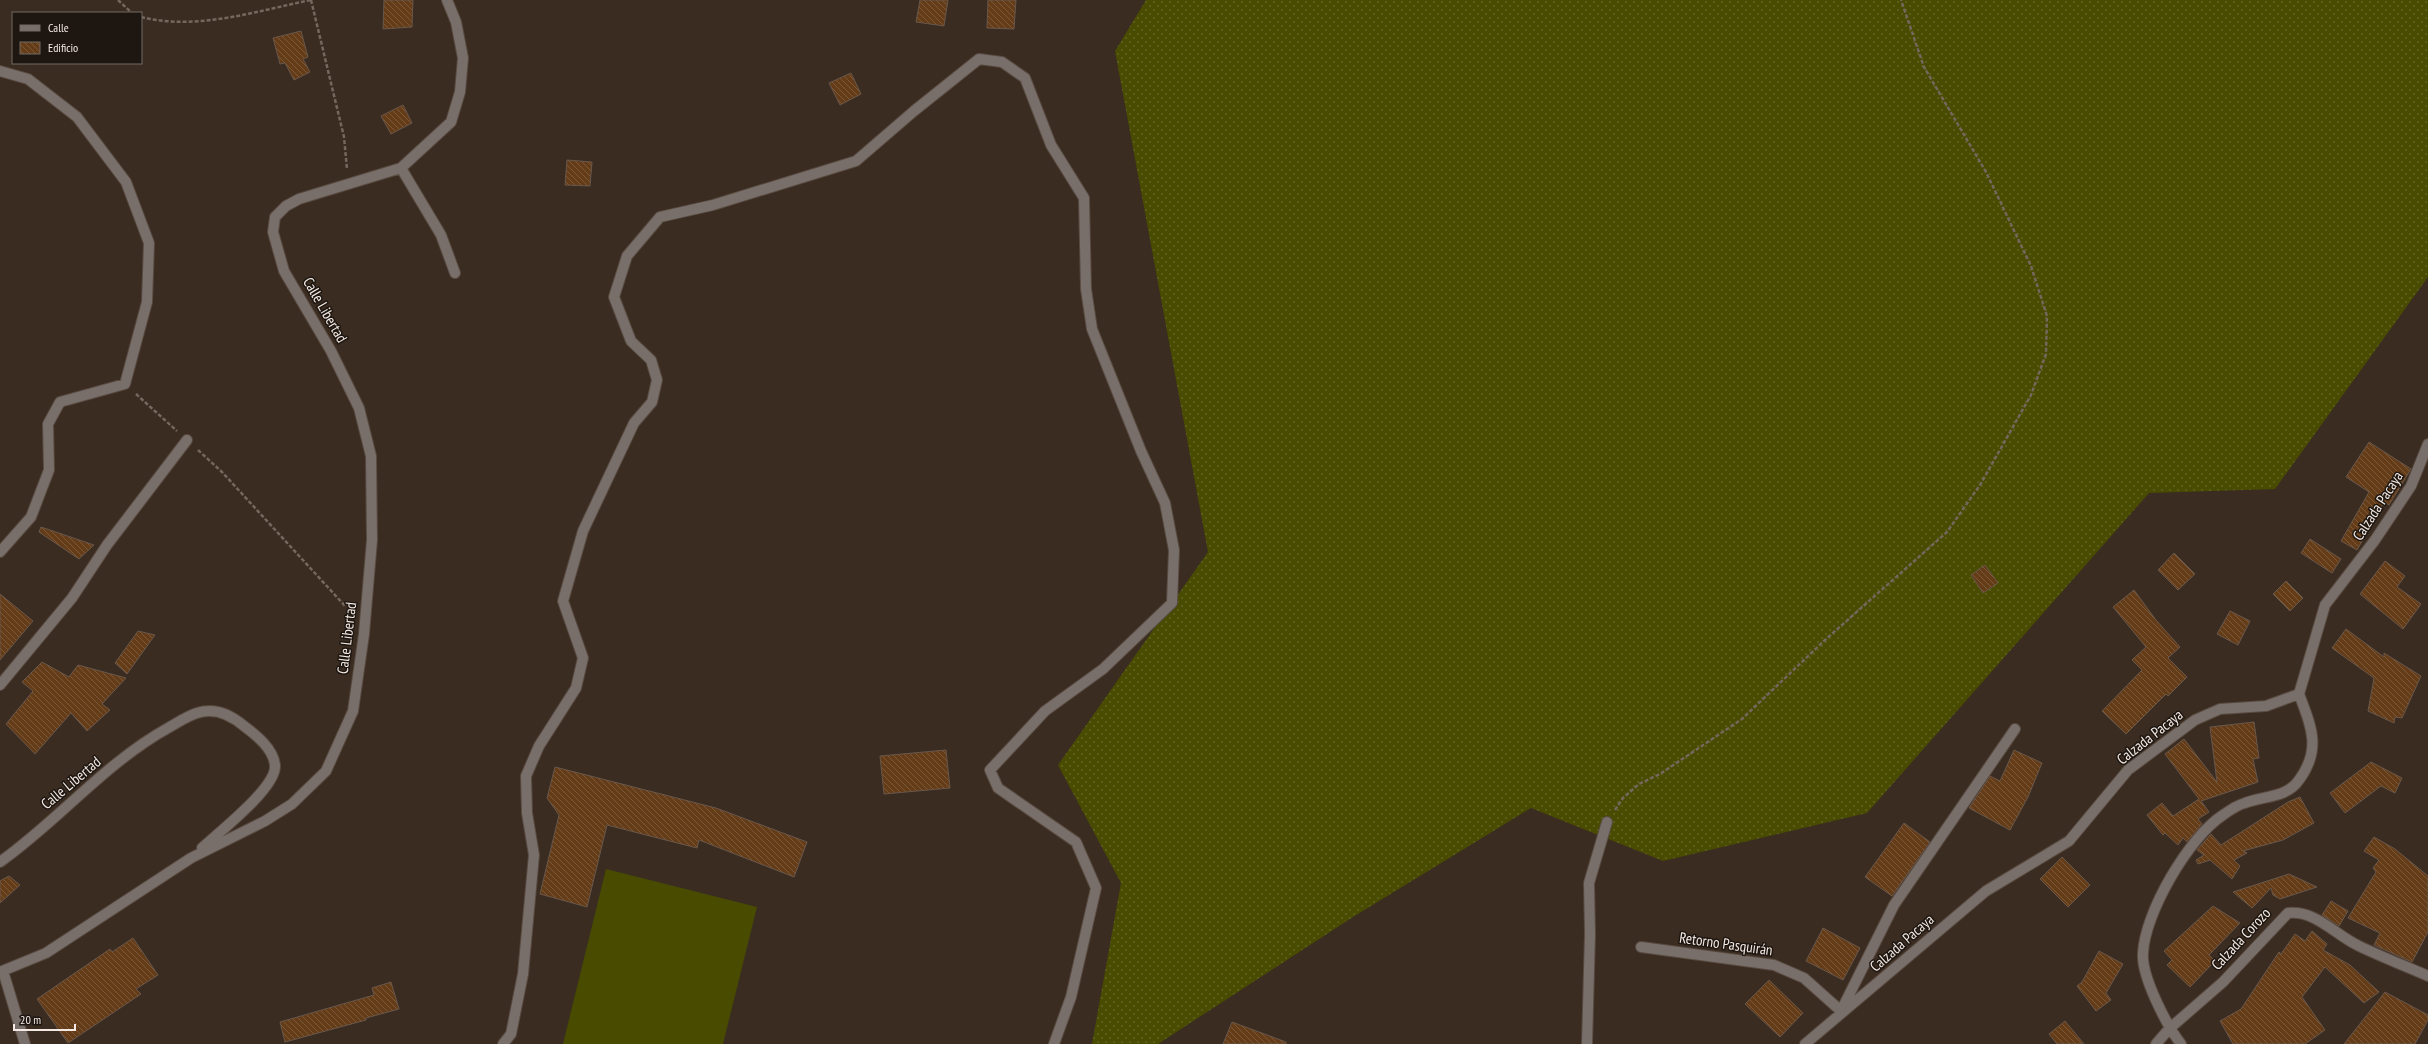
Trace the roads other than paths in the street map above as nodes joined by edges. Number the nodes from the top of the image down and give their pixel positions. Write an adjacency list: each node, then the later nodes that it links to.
1 (447, 0): 3 (street, Calle Libertad)
2 (0, 71): 7 (street)
3 (401, 168): 4 (street); 13 (street, Calle Libertad)
4 (455, 273)
5 (187, 440): 8 (street)
6 (2428, 444): 9 (street, Calzada Pacaya)
7 (0, 552)
8 (0, 685)
9 (2299, 694): 19 (street, Calzada Pacaya); 20 (street)
10 (2015, 729): 19 (street)
11 (243, 810): 13 (street); 14 (street, Calle Libertad); 15 (street, Calle Libertad)
12 (1607, 822): 25 (street)
13 (252, 826): 14 (street, Calle Libertad)
14 (191, 858): 17 (street)
15 (0, 862)
16 (1640, 947): 19 (street, Retorno Pasquirán)
17 (1, 971): 22 (street)
18 (2428, 976): 20 (street, Calzada Corozo)
19 (1841, 1011): 21 (street, Calzada Pacaya)
20 (2169, 1029): 26 (street, Calzada Corozo); 27 (street)
21 (1809, 1042)
22 (25, 1044)
23 (503, 1044): 24 (street)
24 (1054, 1044)
25 (1587, 1044)
26 (2156, 1044)
27 (2181, 1044)

